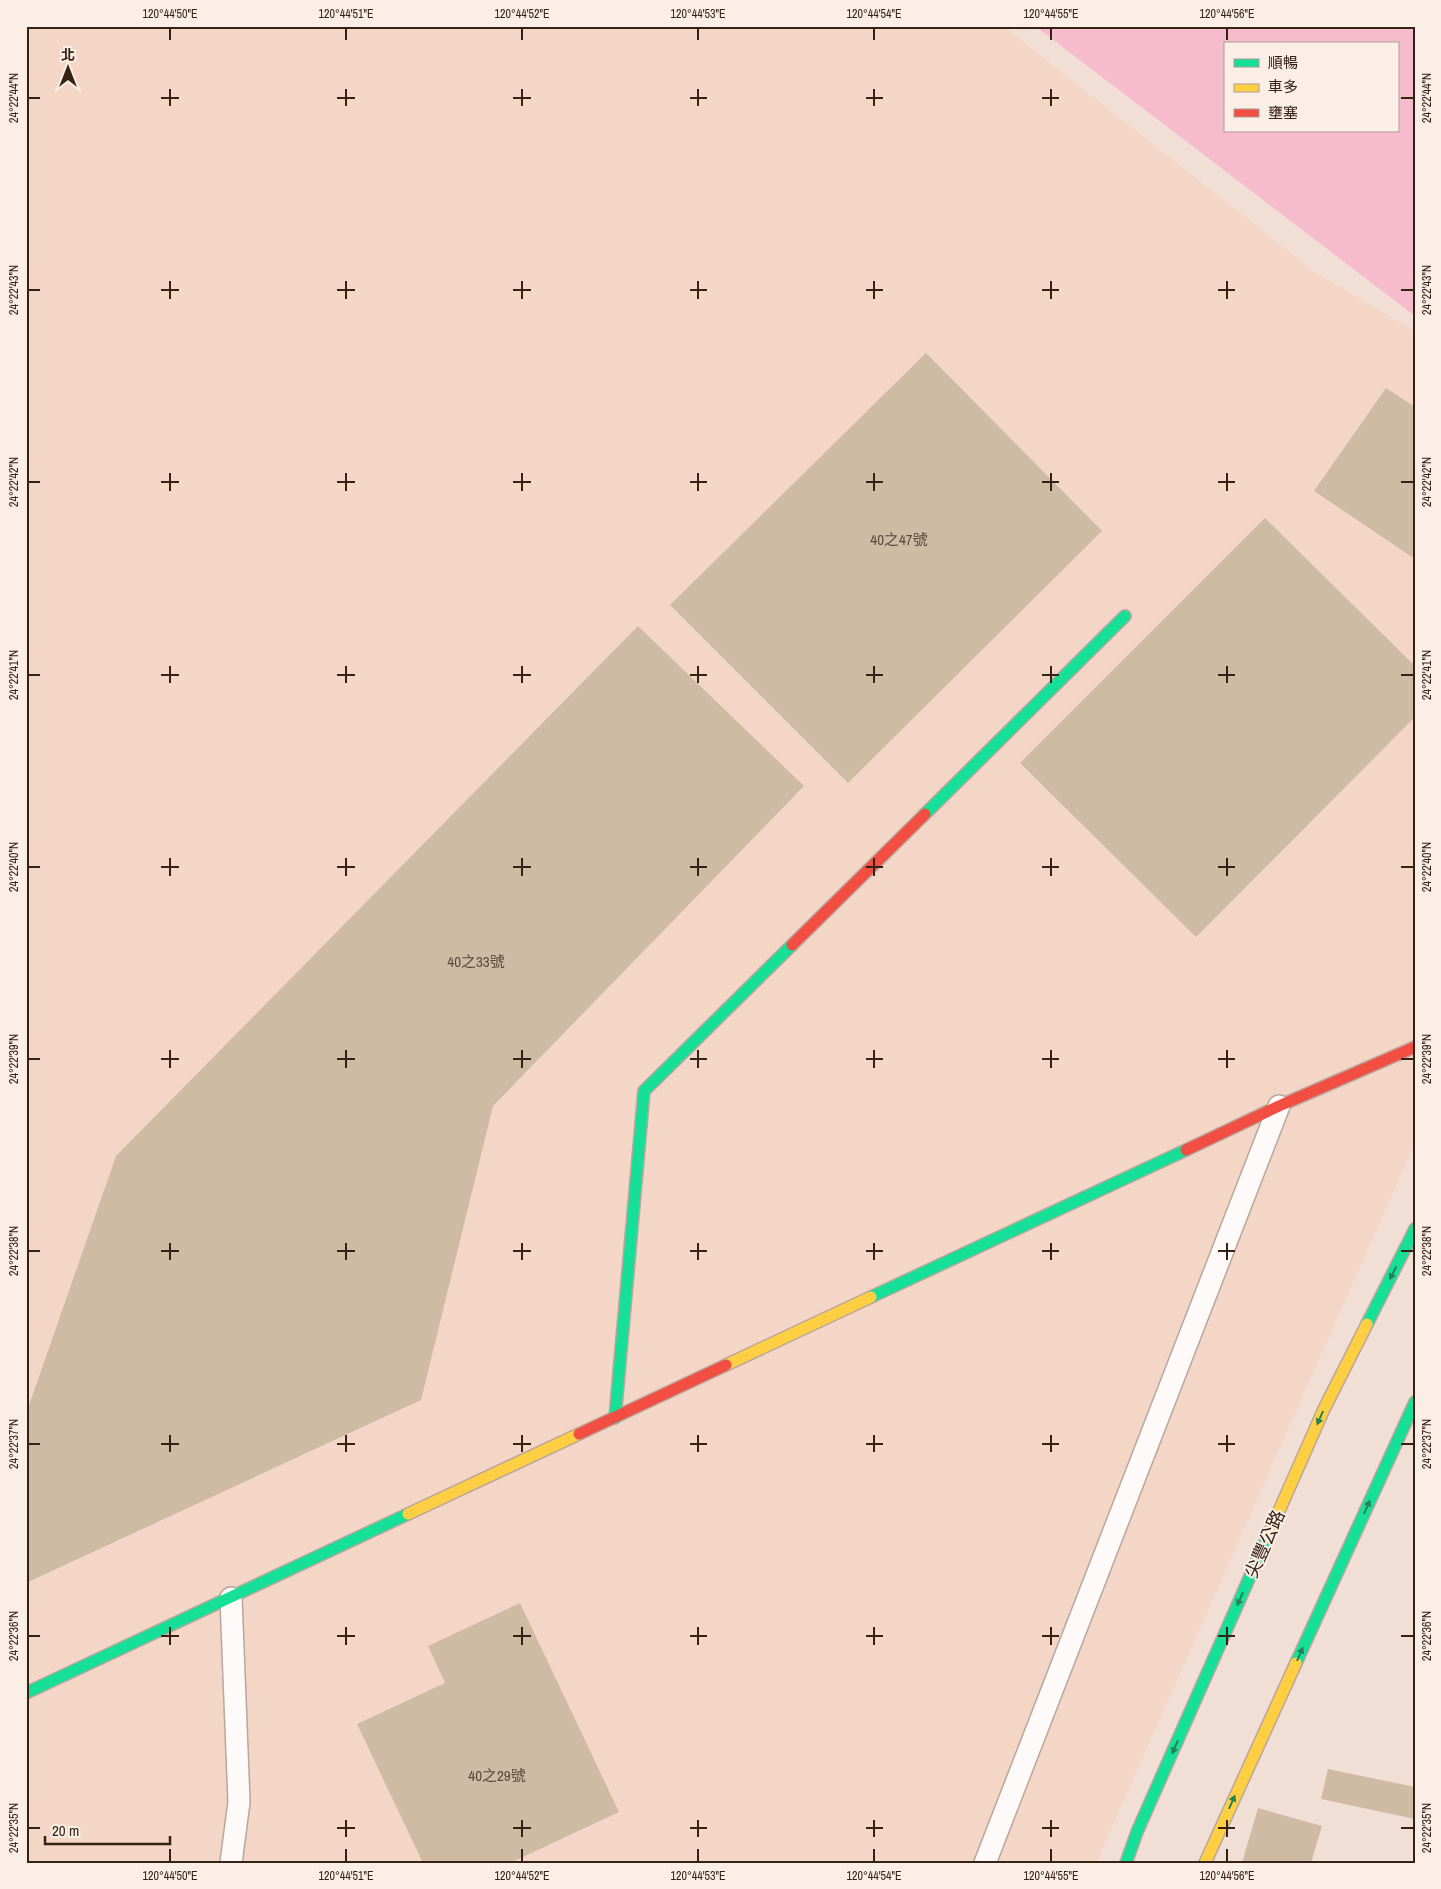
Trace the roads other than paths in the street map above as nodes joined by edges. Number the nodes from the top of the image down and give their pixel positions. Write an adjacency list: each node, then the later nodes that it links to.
1 (1125, 616): 6 (street)
2 (1415, 1047): 3 (street)
3 (1279, 1106): 6 (street); 10 (lane)
4 (1415, 1229): 11 (street, 尖豐公路, one-way to 11)
5 (1415, 1402): 12 (street, one-way to 5)
6 (615, 1418): 7 (street)
7 (231, 1598): 8 (street); 9 (lane)
8 (26, 1693)
9 (231, 1863)
10 (985, 1863)
11 (1126, 1863)
12 (1205, 1863)

